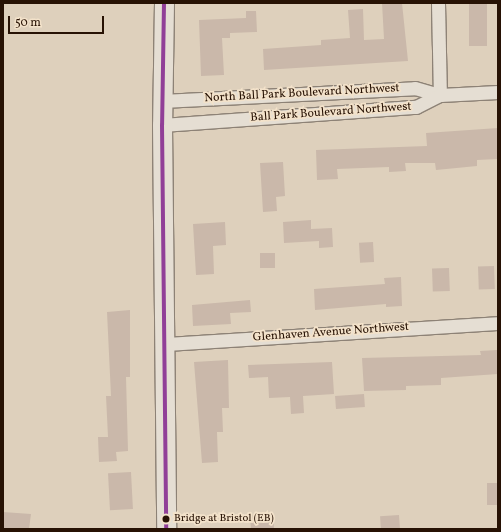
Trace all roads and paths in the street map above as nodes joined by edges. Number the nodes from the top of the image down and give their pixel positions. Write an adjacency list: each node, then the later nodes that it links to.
1 (164, 3): 5 (main road)
2 (438, 3): 4 (street)
3 (498, 92): 4 (street, Ball Park Boulevard Northwest)
4 (440, 95): 5 (street, North Ball Park Boulevard Northwest); 6 (street, Ball Park Boulevard Northwest)
5 (162, 101): 6 (main road)
6 (162, 125): 8 (main road)
7 (498, 323): 8 (street, Glenhaven Avenue Northwest)
8 (164, 344): 9 (main road)
9 (166, 529)

